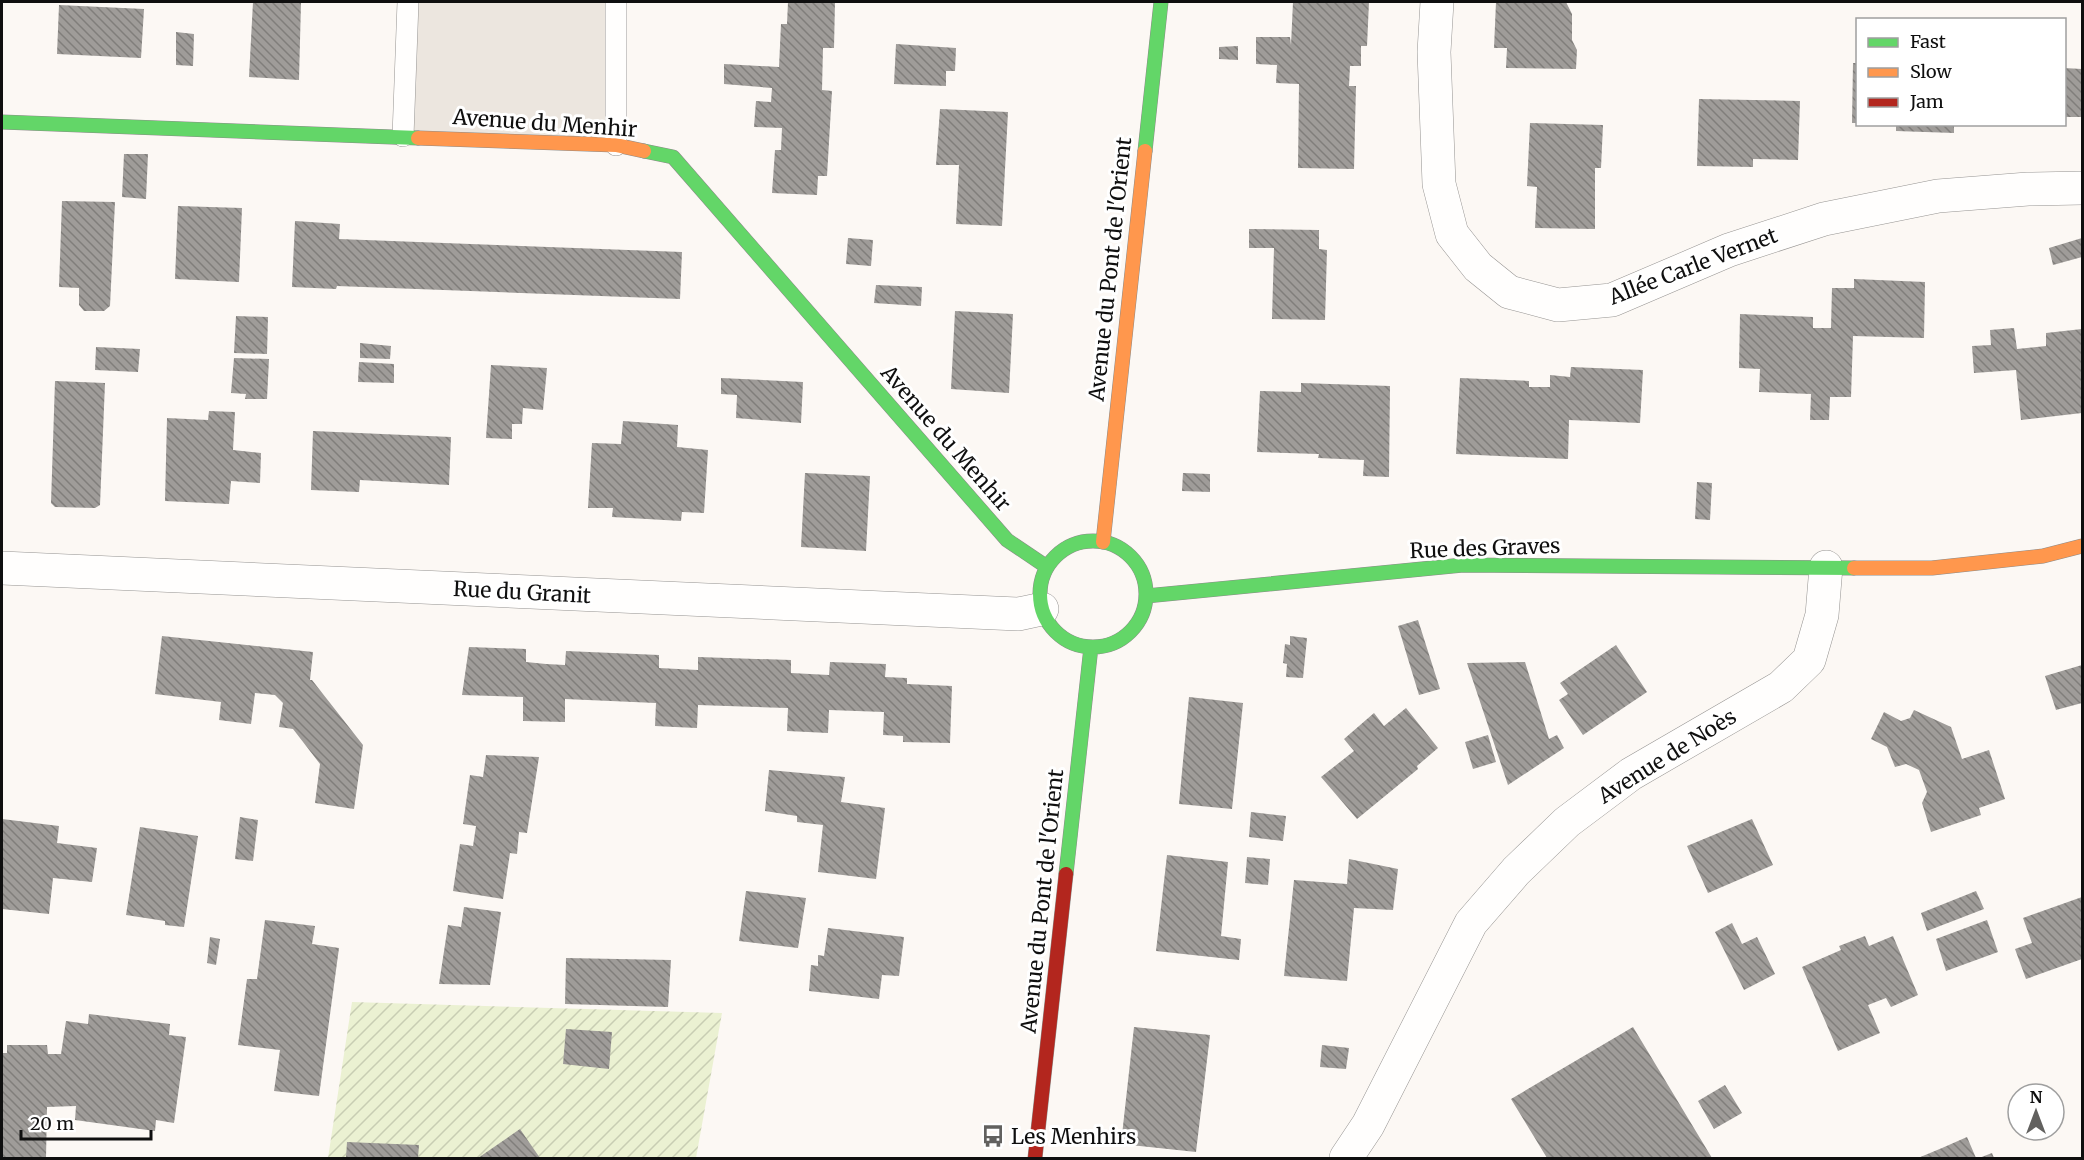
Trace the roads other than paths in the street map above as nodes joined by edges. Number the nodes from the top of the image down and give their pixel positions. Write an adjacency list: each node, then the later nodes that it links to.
1 (408, 2): 6 (lane)
2 (616, 2): 7 (lane)
3 (1161, 2): 9 (street, Avenue du Pont de l'Orient)
4 (1437, 2): 8 (street, Allée Carle Vernet)
5 (2, 122): 6 (street, Avenue du Menhir)
6 (403, 136): 7 (street, Avenue du Menhir)
7 (616, 145): 11 (street, Avenue du Menhir)
8 (2082, 188)
9 (1103, 542): 11 (street); 14 (street)
10 (2082, 546): 12 (street)
11 (1047, 567): 15 (street)
12 (1826, 567): 14 (street, Rue des Graves); 18 (street, Avenue de Noès)
13 (2, 568): 15 (street, Rue du Granit)
14 (1146, 596): 16 (street)
15 (1042, 609): 16 (street)
16 (1091, 647): 17 (street, Avenue du Pont de l'Orient)
17 (1035, 1158)
18 (1346, 1158)

